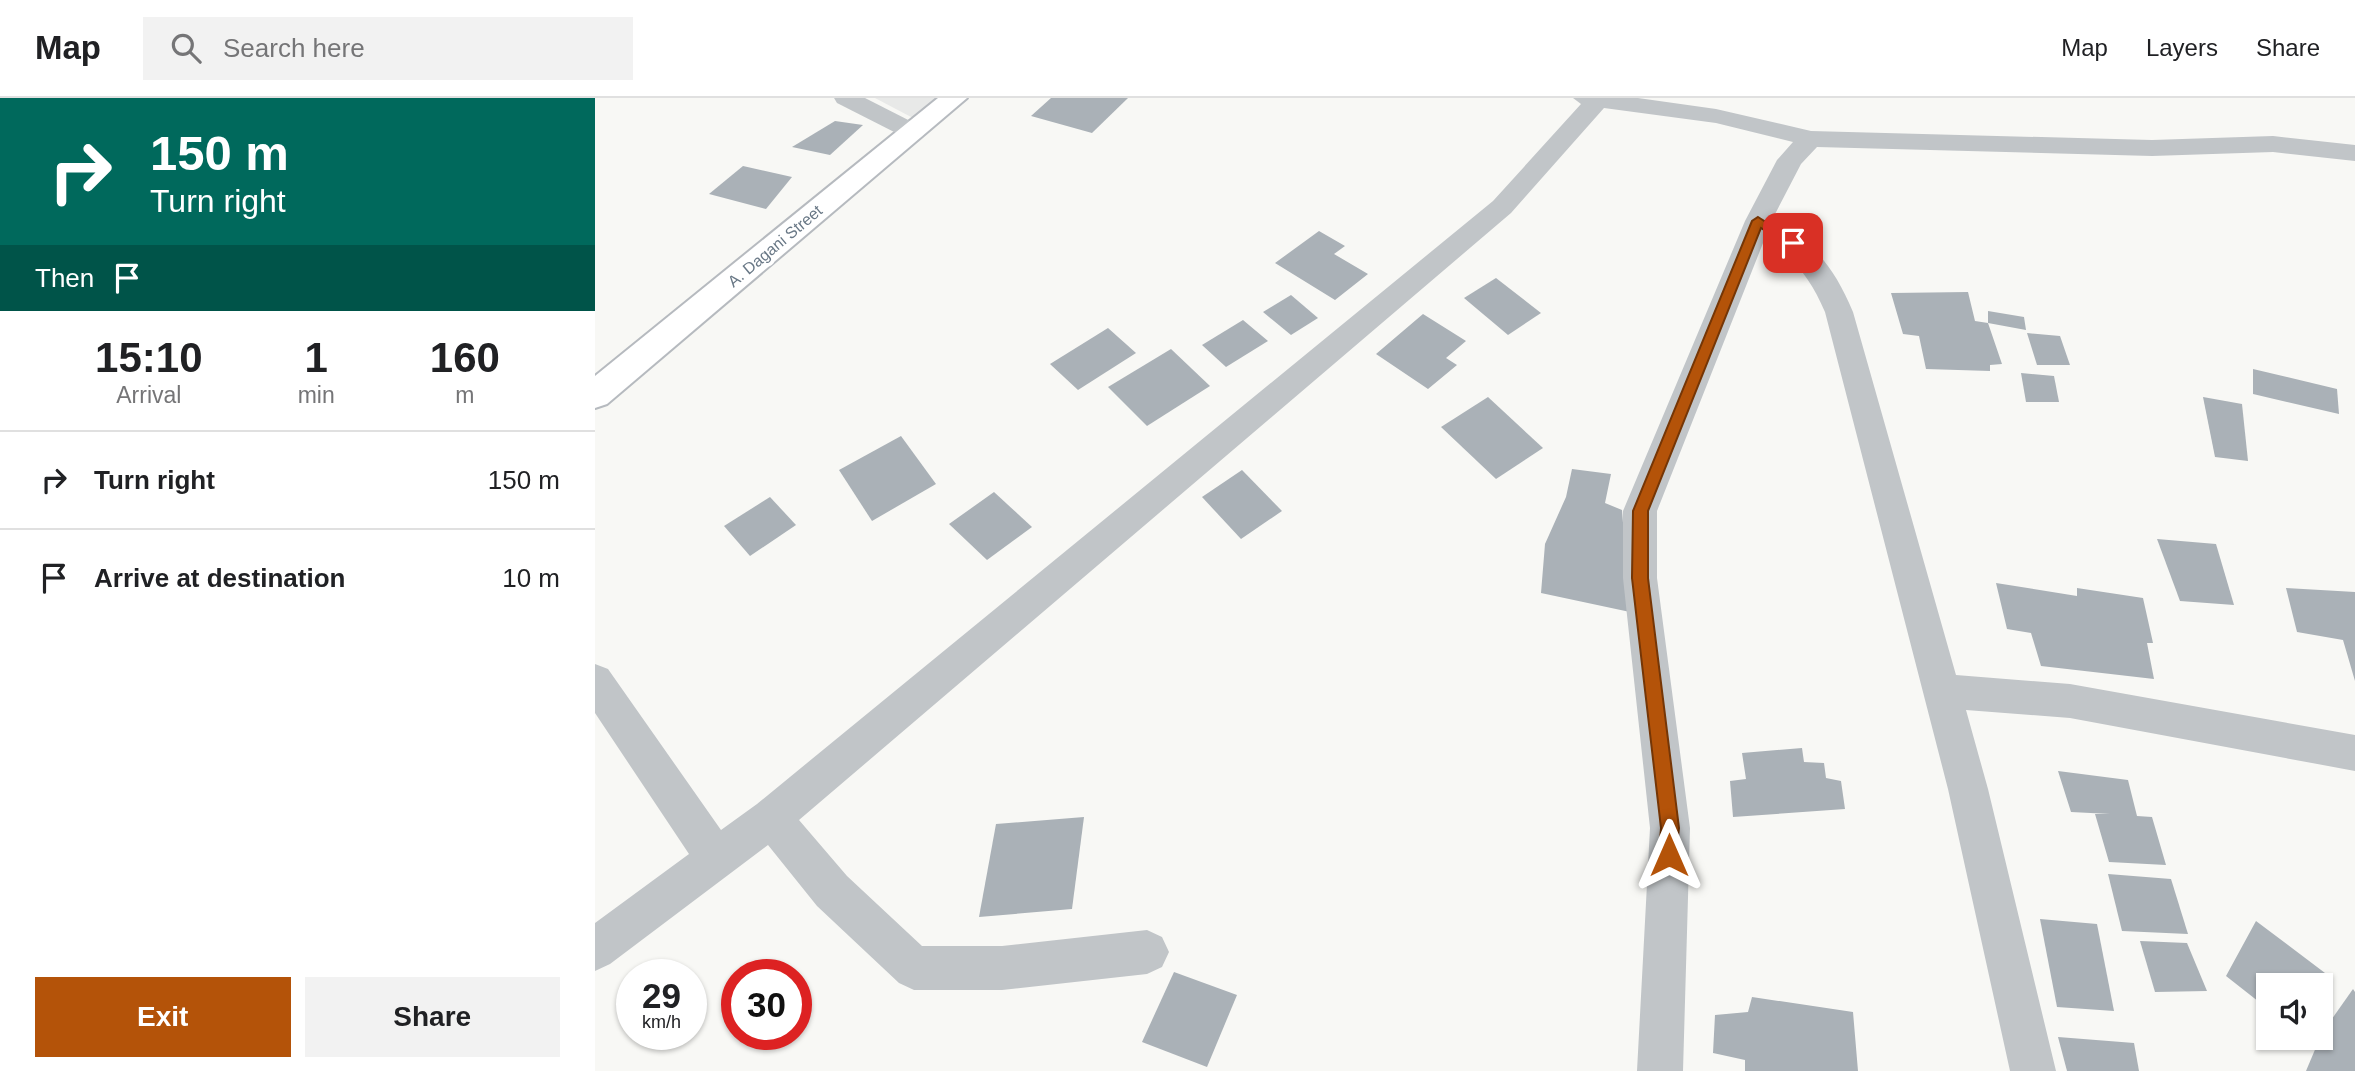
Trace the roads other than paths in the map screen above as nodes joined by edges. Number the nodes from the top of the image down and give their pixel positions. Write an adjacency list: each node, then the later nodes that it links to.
1 (846, 98): 4 (street)
2 (954, 98): 4 (street, A. Dagani Street)
3 (1591, 99): 5 (street); 12 (street)
4 (913, 132): 8 (street, A. Dagani Street)
5 (1811, 139): 6 (street); 7 (street)
6 (2355, 153)
7 (1758, 221): 10 (street); 16 (street)
8 (595, 395)
9 (595, 681): 13 (street)
10 (1941, 691): 11 (street); 17 (street)
11 (2355, 753)
12 (771, 818): 13 (street); 15 (street)
13 (716, 858): 14 (street)
14 (595, 949)
15 (1147, 952)
16 (1660, 1071)
17 (2033, 1071)

